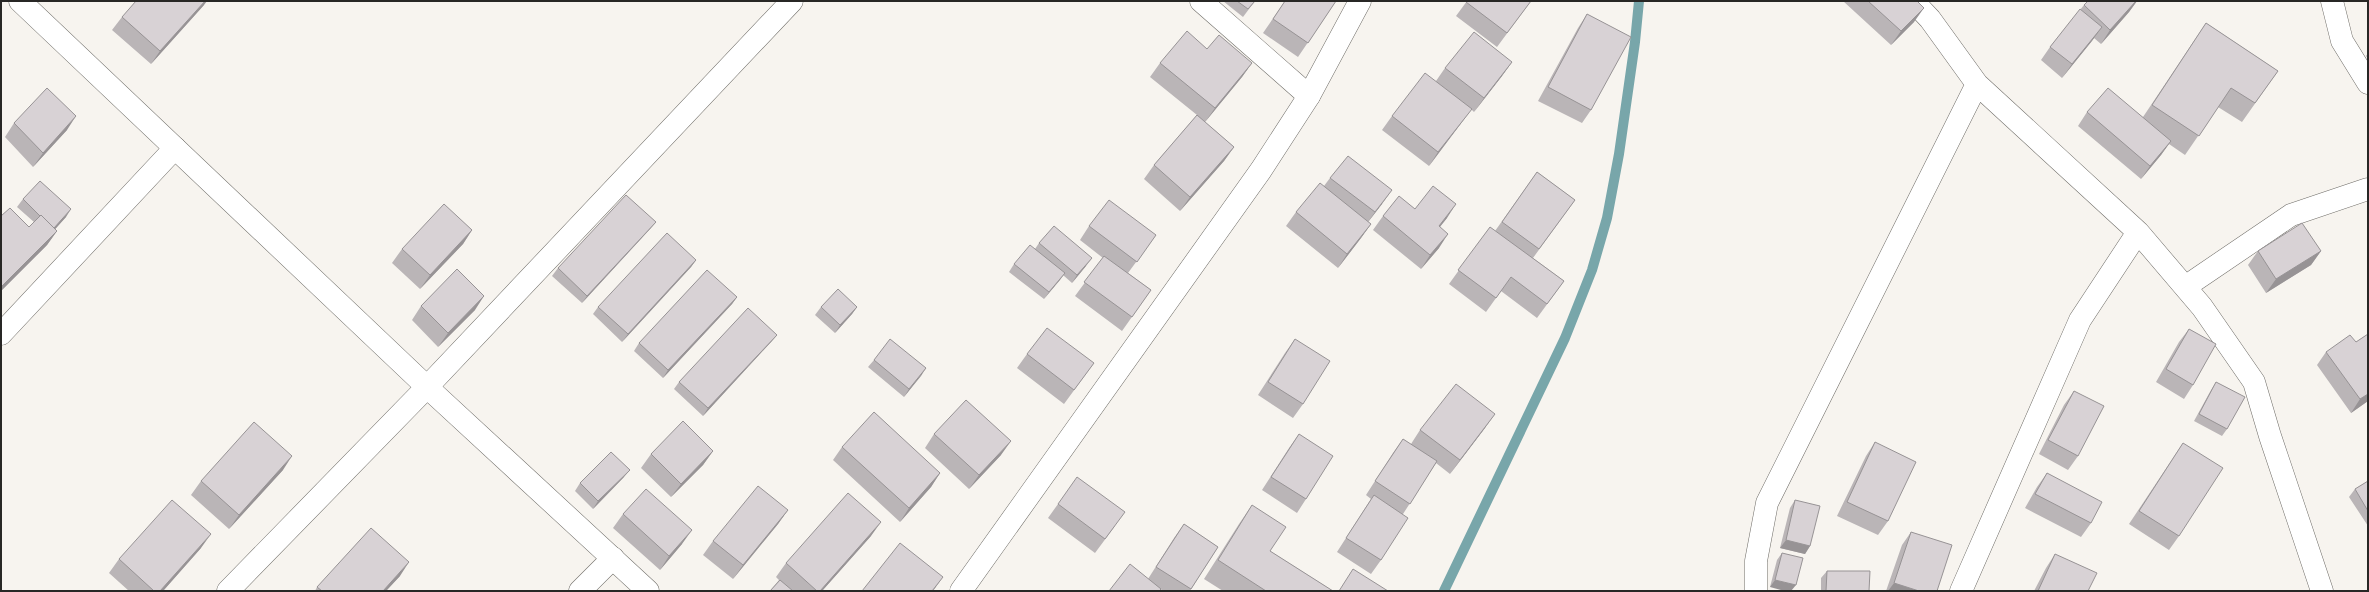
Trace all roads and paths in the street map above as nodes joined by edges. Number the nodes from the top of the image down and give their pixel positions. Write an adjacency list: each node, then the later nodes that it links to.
1 (20, 1): 10 (street)
2 (792, 1): 15 (street)
3 (1201, 1): 9 (street)
4 (1360, 1): 9 (street)
5 (1913, 1): 8 (street)
6 (2332, 1): 7 (street)
7 (2368, 83)
8 (1977, 84): 12 (street); 21 (street)
9 (1309, 96): 20 (street)
10 (175, 148): 14 (street); 15 (street)
11 (2368, 188): 13 (street)
12 (2138, 232): 13 (street); 22 (street)
13 (2185, 287): 23 (street)
14 (1, 334)
15 (427, 387): 16 (street); 17 (street)
16 (613, 558): 18 (street); 19 (street)
17 (228, 591)
18 (580, 591)
19 (648, 591)
20 (961, 591)
21 (1756, 591)
22 (1961, 591)
23 (2322, 591)

